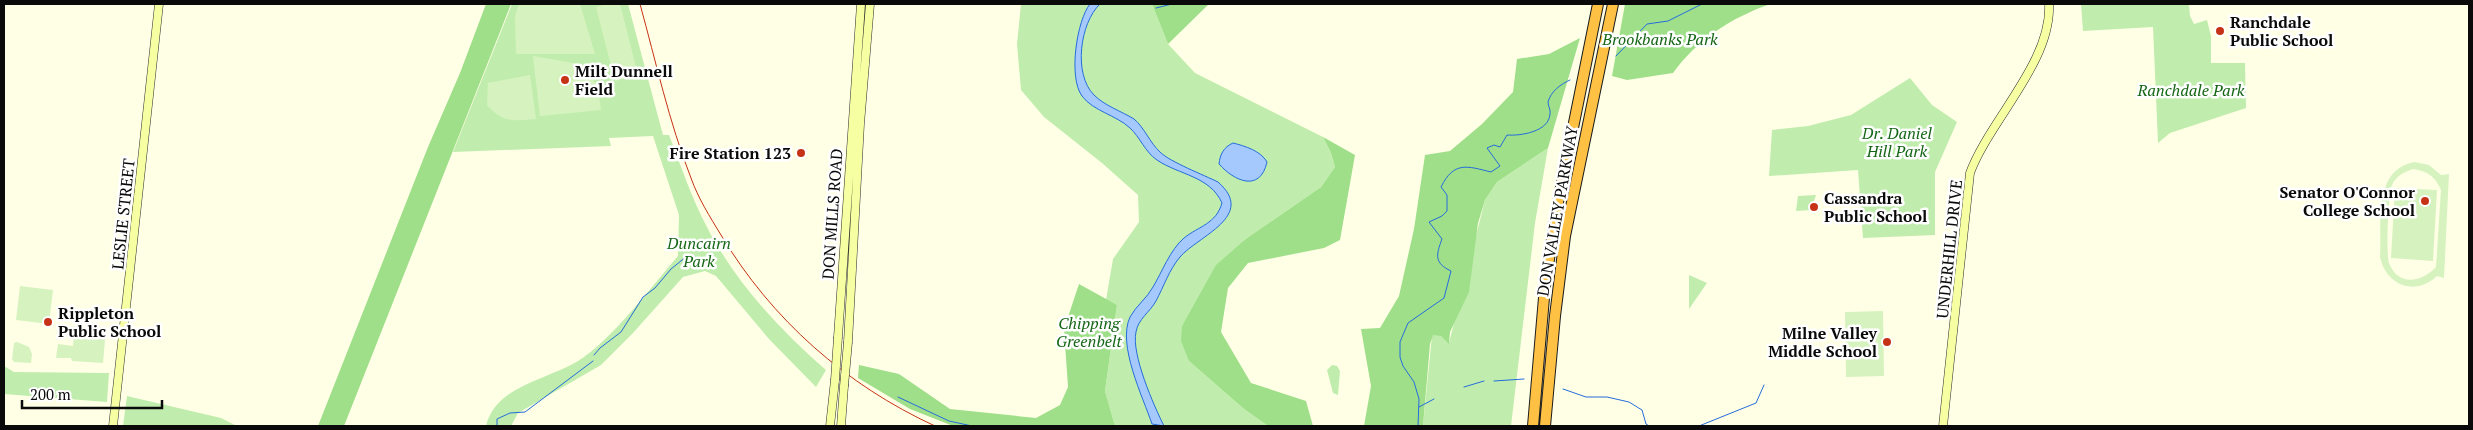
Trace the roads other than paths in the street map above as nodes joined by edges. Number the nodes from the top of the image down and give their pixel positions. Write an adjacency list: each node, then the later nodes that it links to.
1 (159, 4): 10 (main road, LESLIE STREET)
2 (861, 4): 7 (main road, DON MILLS ROAD)
3 (870, 4): 8 (main road, DON MILLS ROAD)
4 (1598, 4): 13 (highway, DON VALLEY PARKWAY)
5 (1613, 4): 14 (highway, DON VALLEY PARKWAY)
6 (2049, 4): 15 (main road, UNDERHILL DRIVE)
7 (857, 50): 8 (main road); 9 (main road, DON MILLS ROAD)
8 (867, 50): 9 (main road, DON MILLS ROAD)
9 (860, 86): 11 (main road, DON MILLS ROAD, bridge); 12 (main road, DON MILLS ROAD, bridge)
10 (113, 426)
11 (830, 426)
12 (841, 426)
13 (1533, 426)
14 (1546, 426)
15 (1943, 426)

